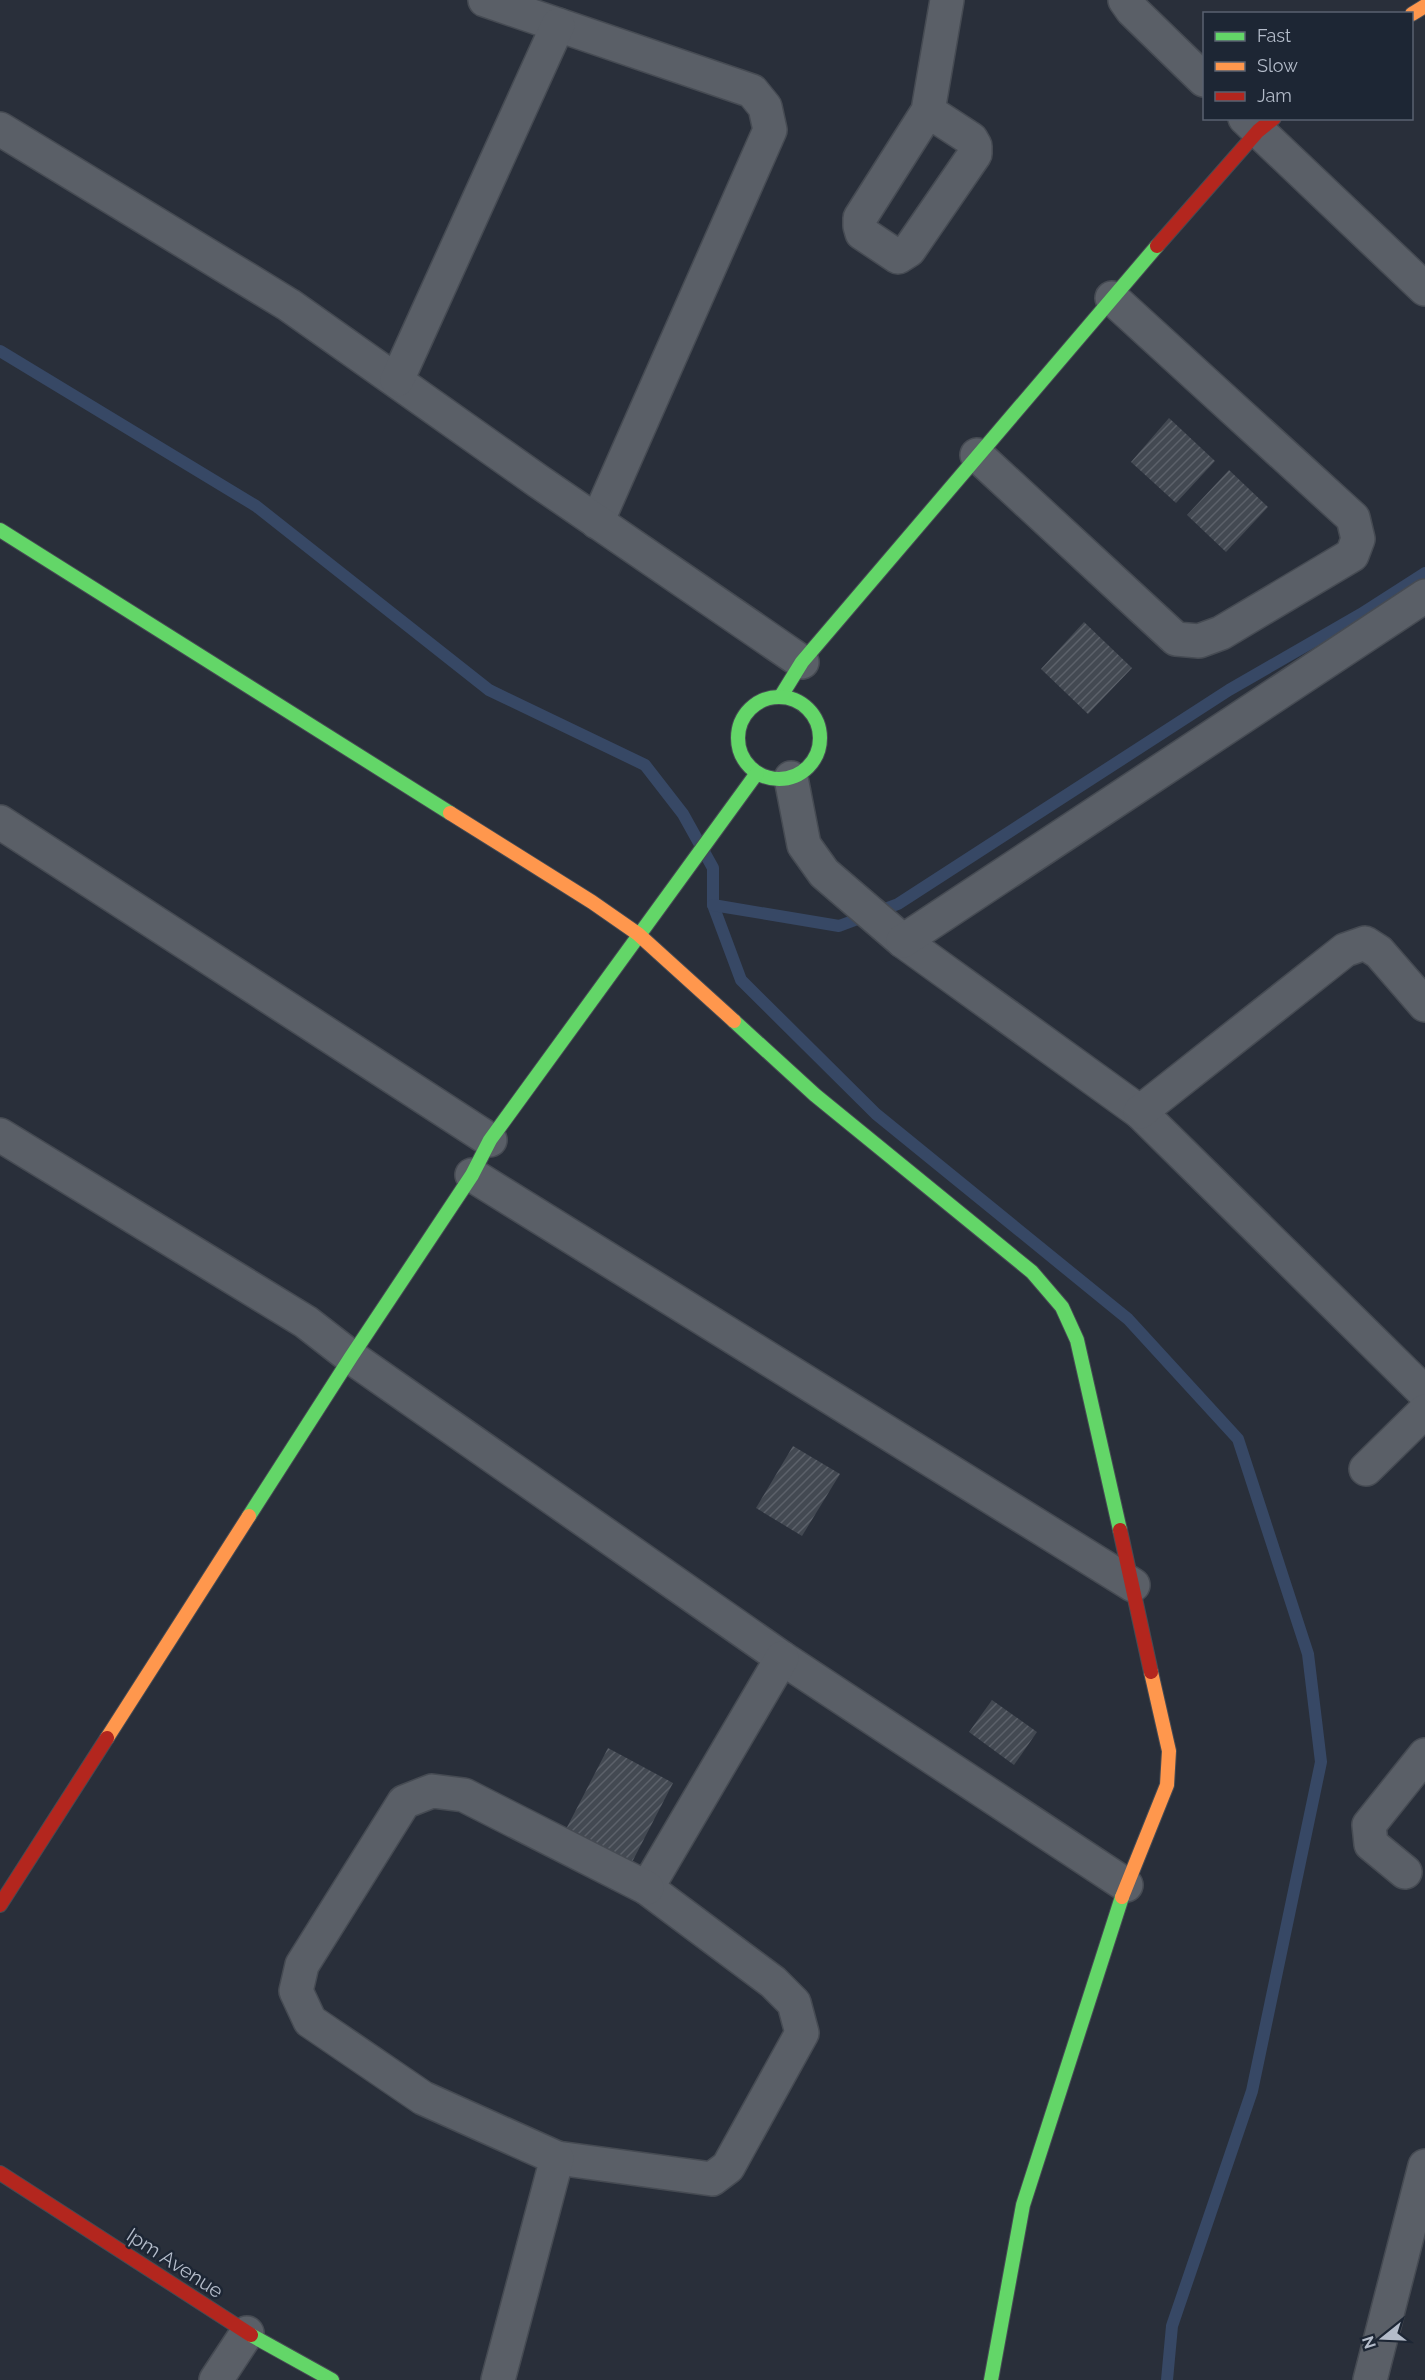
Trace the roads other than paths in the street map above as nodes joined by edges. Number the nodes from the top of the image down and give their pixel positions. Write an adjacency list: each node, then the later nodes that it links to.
1 (485, 0): 4 (street)
2 (947, 0): 6 (street)
3 (1125, 0): 5 (street)
4 (558, 24): 11 (street); 13 (street)
5 (1203, 79)
6 (928, 111)
7 (1259, 123): 9 (street); 10 (street)
8 (0, 129): 11 (street)
9 (1425, 289)
10 (1112, 298): 12 (street); 12 (street)
11 (397, 380): 13 (street)
12 (977, 455): 16 (street)
13 (597, 522): 16 (street)
14 (0, 530): 21 (street)
15 (1425, 596): 22 (street)
16 (802, 662): 17 (street)
17 (781, 696): 18 (street); 19 (street)
18 (757, 773): 19 (street); 21 (street)
19 (791, 778): 22 (street)
20 (0, 822): 26 (street)
21 (638, 934): 26 (street); 32 (street)
22 (898, 935): 24 (street)
23 (1425, 1005): 24 (street)
24 (1140, 1112): 29 (street)
25 (0, 1135): 28 (street)
26 (490, 1140): 27 (street)
27 (472, 1175): 28 (street); 32 (street)
28 (351, 1357): 33 (street); 38 (street)
29 (1425, 1394)
30 (1425, 1411): 31 (street)
31 (1366, 1469)
32 (1133, 1585): 36 (street)
33 (782, 1658): 36 (street); 37 (street)
34 (1425, 1755): 35 (street)
35 (1405, 1872)
36 (1126, 1885): 47 (street)
37 (647, 1887): 39 (street); 39 (street)
38 (0, 1905)
39 (557, 2158): 46 (street)
40 (1425, 2166): 42 (street)
41 (0, 2173): 43 (street, Ipm Avenue)
42 (1421, 2198): 48 (street)
43 (247, 2333): 44 (street); 45 (street, Ipm Avenue)
44 (216, 2380)
45 (332, 2380)
46 (498, 2380)
47 (991, 2380)
48 (1370, 2380)

